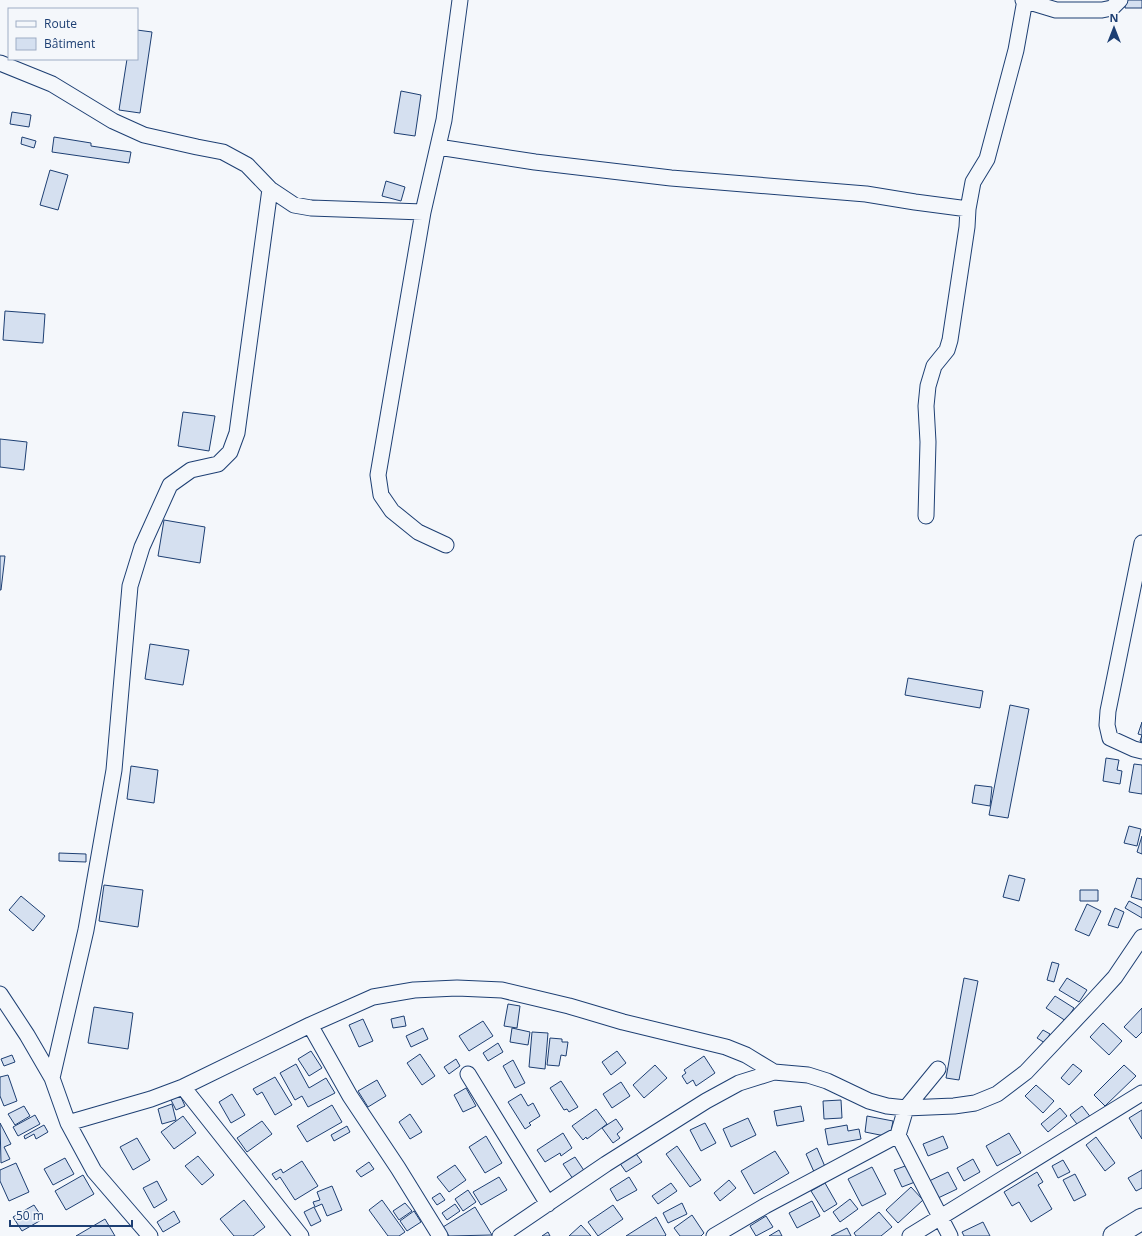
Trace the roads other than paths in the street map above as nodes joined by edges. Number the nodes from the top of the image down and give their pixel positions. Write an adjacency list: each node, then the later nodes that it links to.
1 (460, 0): 5 (street)
2 (1024, 0): 3 (street); 7 (street)
3 (1120, 0)
4 (0, 63): 6 (street)
5 (438, 148): 7 (street); 8 (street)
6 (270, 189): 8 (street); 19 (street)
7 (968, 209): 9 (street)
8 (423, 212): 11 (street)
9 (926, 516)
10 (1142, 543): 12 (street)
11 (446, 545)
12 (1142, 751)
13 (1142, 937): 22 (street)
14 (0, 994): 19 (street)
15 (310, 1025): 17 (street); 20 (street); 30 (street)
16 (938, 1069): 22 (street)
17 (774, 1072): 22 (street); 25 (street)
18 (468, 1074): 25 (street)
19 (52, 1078): 23 (street)
20 (183, 1087): 23 (street); 29 (street)
21 (1142, 1093): 26 (street)
22 (906, 1108): 24 (street)
23 (68, 1124): 28 (street)
24 (898, 1135): 26 (street); 32 (street)
25 (548, 1204): 31 (street)
26 (940, 1218): 33 (street); 34 (street)
27 (1142, 1219): 35 (street)
28 (150, 1236)
29 (301, 1236)
30 (440, 1236)
31 (500, 1236)
32 (714, 1236)
33 (910, 1236)
34 (950, 1236)
35 (1114, 1236)

